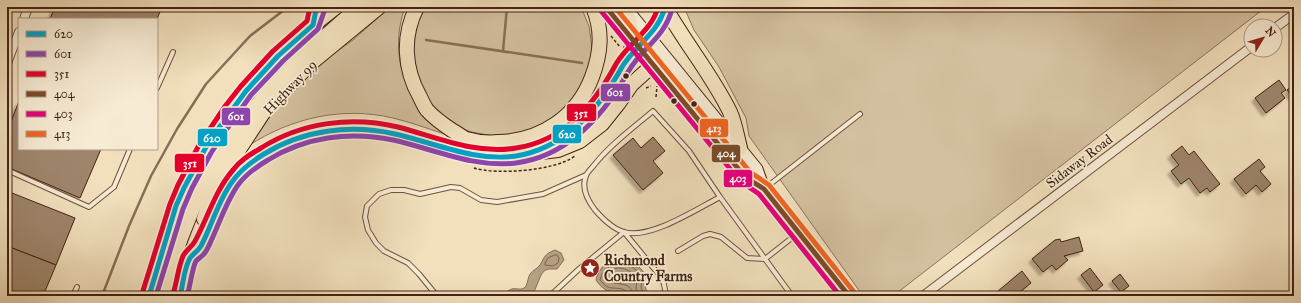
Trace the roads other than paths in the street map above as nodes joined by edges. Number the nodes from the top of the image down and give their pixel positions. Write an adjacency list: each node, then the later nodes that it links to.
1 (28, 7): 12 (street)
2 (319, 7): 14 (highway)
3 (336, 7): 14 (highway, Highway 99)
4 (359, 7): 34 (highway)
5 (379, 7): 35 (highway, Highway 99)
6 (417, 7): 7 (highway)
7 (593, 7)
8 (606, 7): 17 (main road)
9 (624, 7): 16 (main road); 17 (highway)
10 (665, 7): 16 (highway); 24 (highway)
11 (1294, 14): 13 (street)
12 (24, 18)
13 (1283, 22)
14 (313, 25): 39 (highway, Highway 99)
15 (18, 35): 20 (street)
16 (650, 36): 17 (highway); 24 (main road)
17 (636, 44): 21 (main road); 26 (highway)
18 (173, 52): 22 (lane)
19 (1243, 53): 48 (street, Sidaway Road)
20 (7, 63)
21 (653, 65): 26 (highway); 29 (main road)
22 (158, 86)
23 (860, 114): 29 (lane)
24 (740, 148): 29 (main road)
25 (130, 150): 27 (lane)
26 (533, 152): 35 (highway)
27 (7, 170)
28 (586, 175): 30 (lane); 31 (lane); 43 (lane)
29 (764, 189): 32 (main road)
30 (720, 198): 31 (lane); 36 (lane)
31 (624, 232): 44 (lane); 45 (lane)
32 (798, 233): 36 (lane); 47 (main road)
33 (678, 252): 36 (lane)
34 (175, 254): 40 (highway); 41 (highway)
35 (190, 258): 42 (highway, Highway 99)
36 (765, 259): 46 (lane)
37 (77, 287): 38 (lane)
38 (73, 296)
39 (149, 296)
40 (160, 296)
41 (166, 296)
42 (180, 296)
43 (437, 296)
44 (550, 296)
45 (666, 296)
46 (792, 296)
47 (849, 296)
48 (923, 296)

